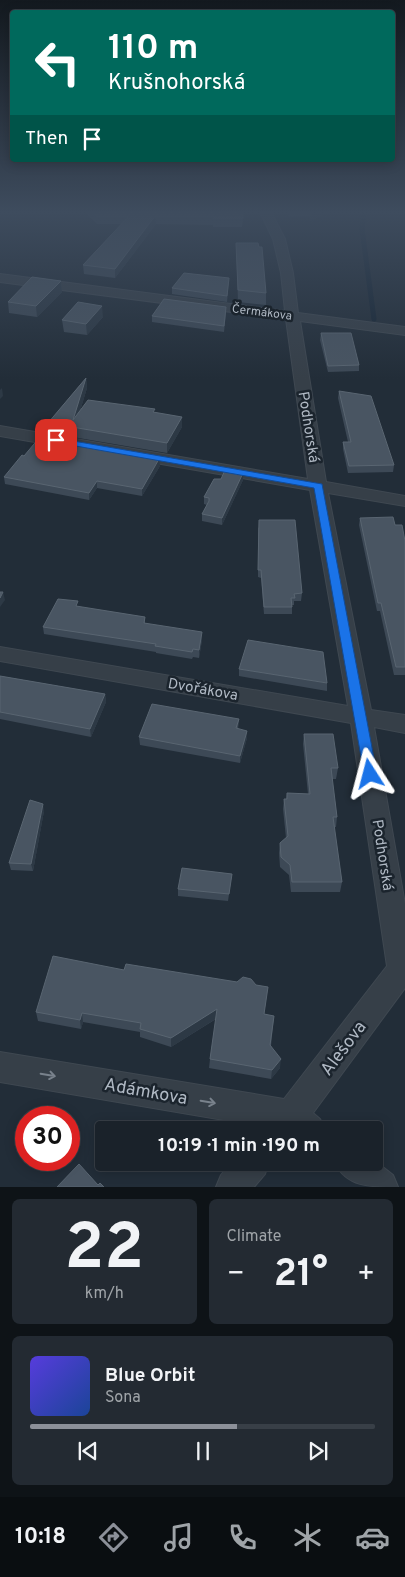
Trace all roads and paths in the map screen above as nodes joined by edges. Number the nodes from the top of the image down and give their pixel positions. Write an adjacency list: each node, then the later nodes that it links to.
1 (286, 267): 3 (street, Podhorská)
2 (0, 278): 3 (street, Čermákova)
3 (292, 316): 4 (street, Čermákova); 6 (street, Podhorská)
4 (405, 332)
5 (0, 431): 6 (street)
6 (318, 486): 7 (street); 9 (street, Podhorská)
7 (405, 501)
8 (0, 654): 9 (street, Dvořákova)
9 (361, 716): 10 (street, Dvořákova); 11 (street, Podhorská)
10 (405, 724)
11 (403, 967): 14 (street, Alešova)
12 (0, 1067): 13 (street, Adámkova, one-way to 13)
13 (273, 1121)
14 (296, 1121)
15 (246, 1171): 17 (street)
16 (361, 1171): 18 (street)
17 (233, 1187)
18 (381, 1187)

